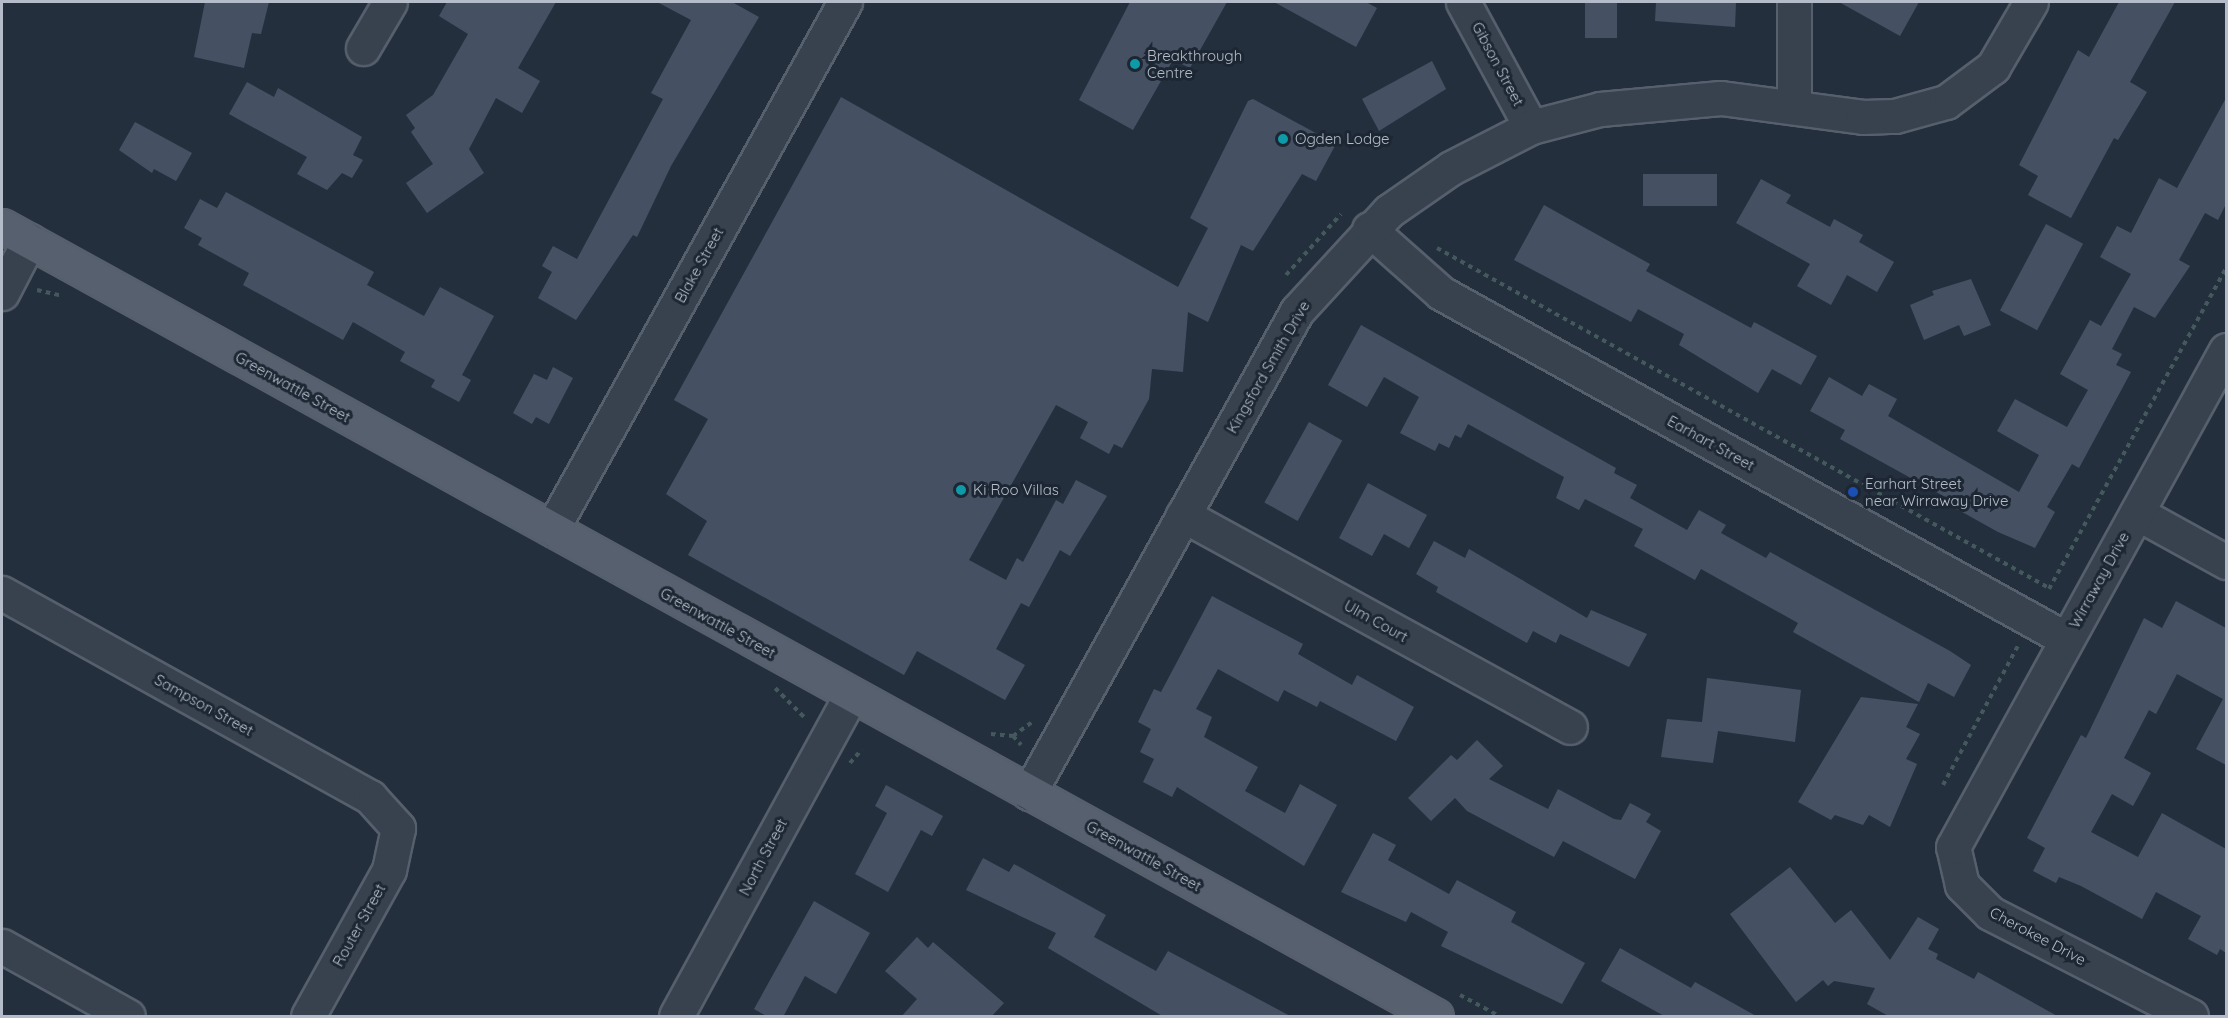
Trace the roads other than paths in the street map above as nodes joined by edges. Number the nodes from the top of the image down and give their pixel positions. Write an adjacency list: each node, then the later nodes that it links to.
1 (390, 2): 6 (street)
2 (845, 2): 15 (street, Blake Street)
3 (1463, 2): 8 (street, Gibson Street)
4 (1794, 2): 7 (street)
5 (2031, 2): 7 (street, Kingsford Smith Drive)
6 (363, 48)
7 (1794, 104): 8 (street, Kingsford Smith Drive)
8 (1531, 127): 9 (street, Kingsford Smith Drive)
9 (1369, 229): 14 (street, Kingsford Smith Drive); 18 (street, Earhart Street)
10 (15, 234): 11 (street); 15 (main road, Greenwattle Street)
11 (2, 293)
12 (2226, 350): 13 (street, Wirraway Drive)
13 (2137, 513): 16 (street); 18 (street, Wirraway Drive)
14 (1183, 515): 20 (street, Ulm Court); 21 (street, Kingsford Smith Drive)
15 (552, 530): 19 (main road, Greenwattle Street)
16 (2226, 562)
17 (2, 593): 23 (street, Sampson Street)
18 (2066, 639): 22 (street, Wirraway Drive)
19 (850, 697): 21 (main road, Greenwattle Street); 27 (street, North Street)
20 (1570, 727)
21 (1029, 793): 28 (main road, Greenwattle Street)
22 (1970, 810): 29 (street, Cherokee Drive)
23 (398, 828): 26 (street, Router Street)
24 (2, 946): 25 (street)
25 (128, 1017)
26 (308, 1017)
27 (676, 1017)
28 (1436, 1017)
29 (2191, 1017)

